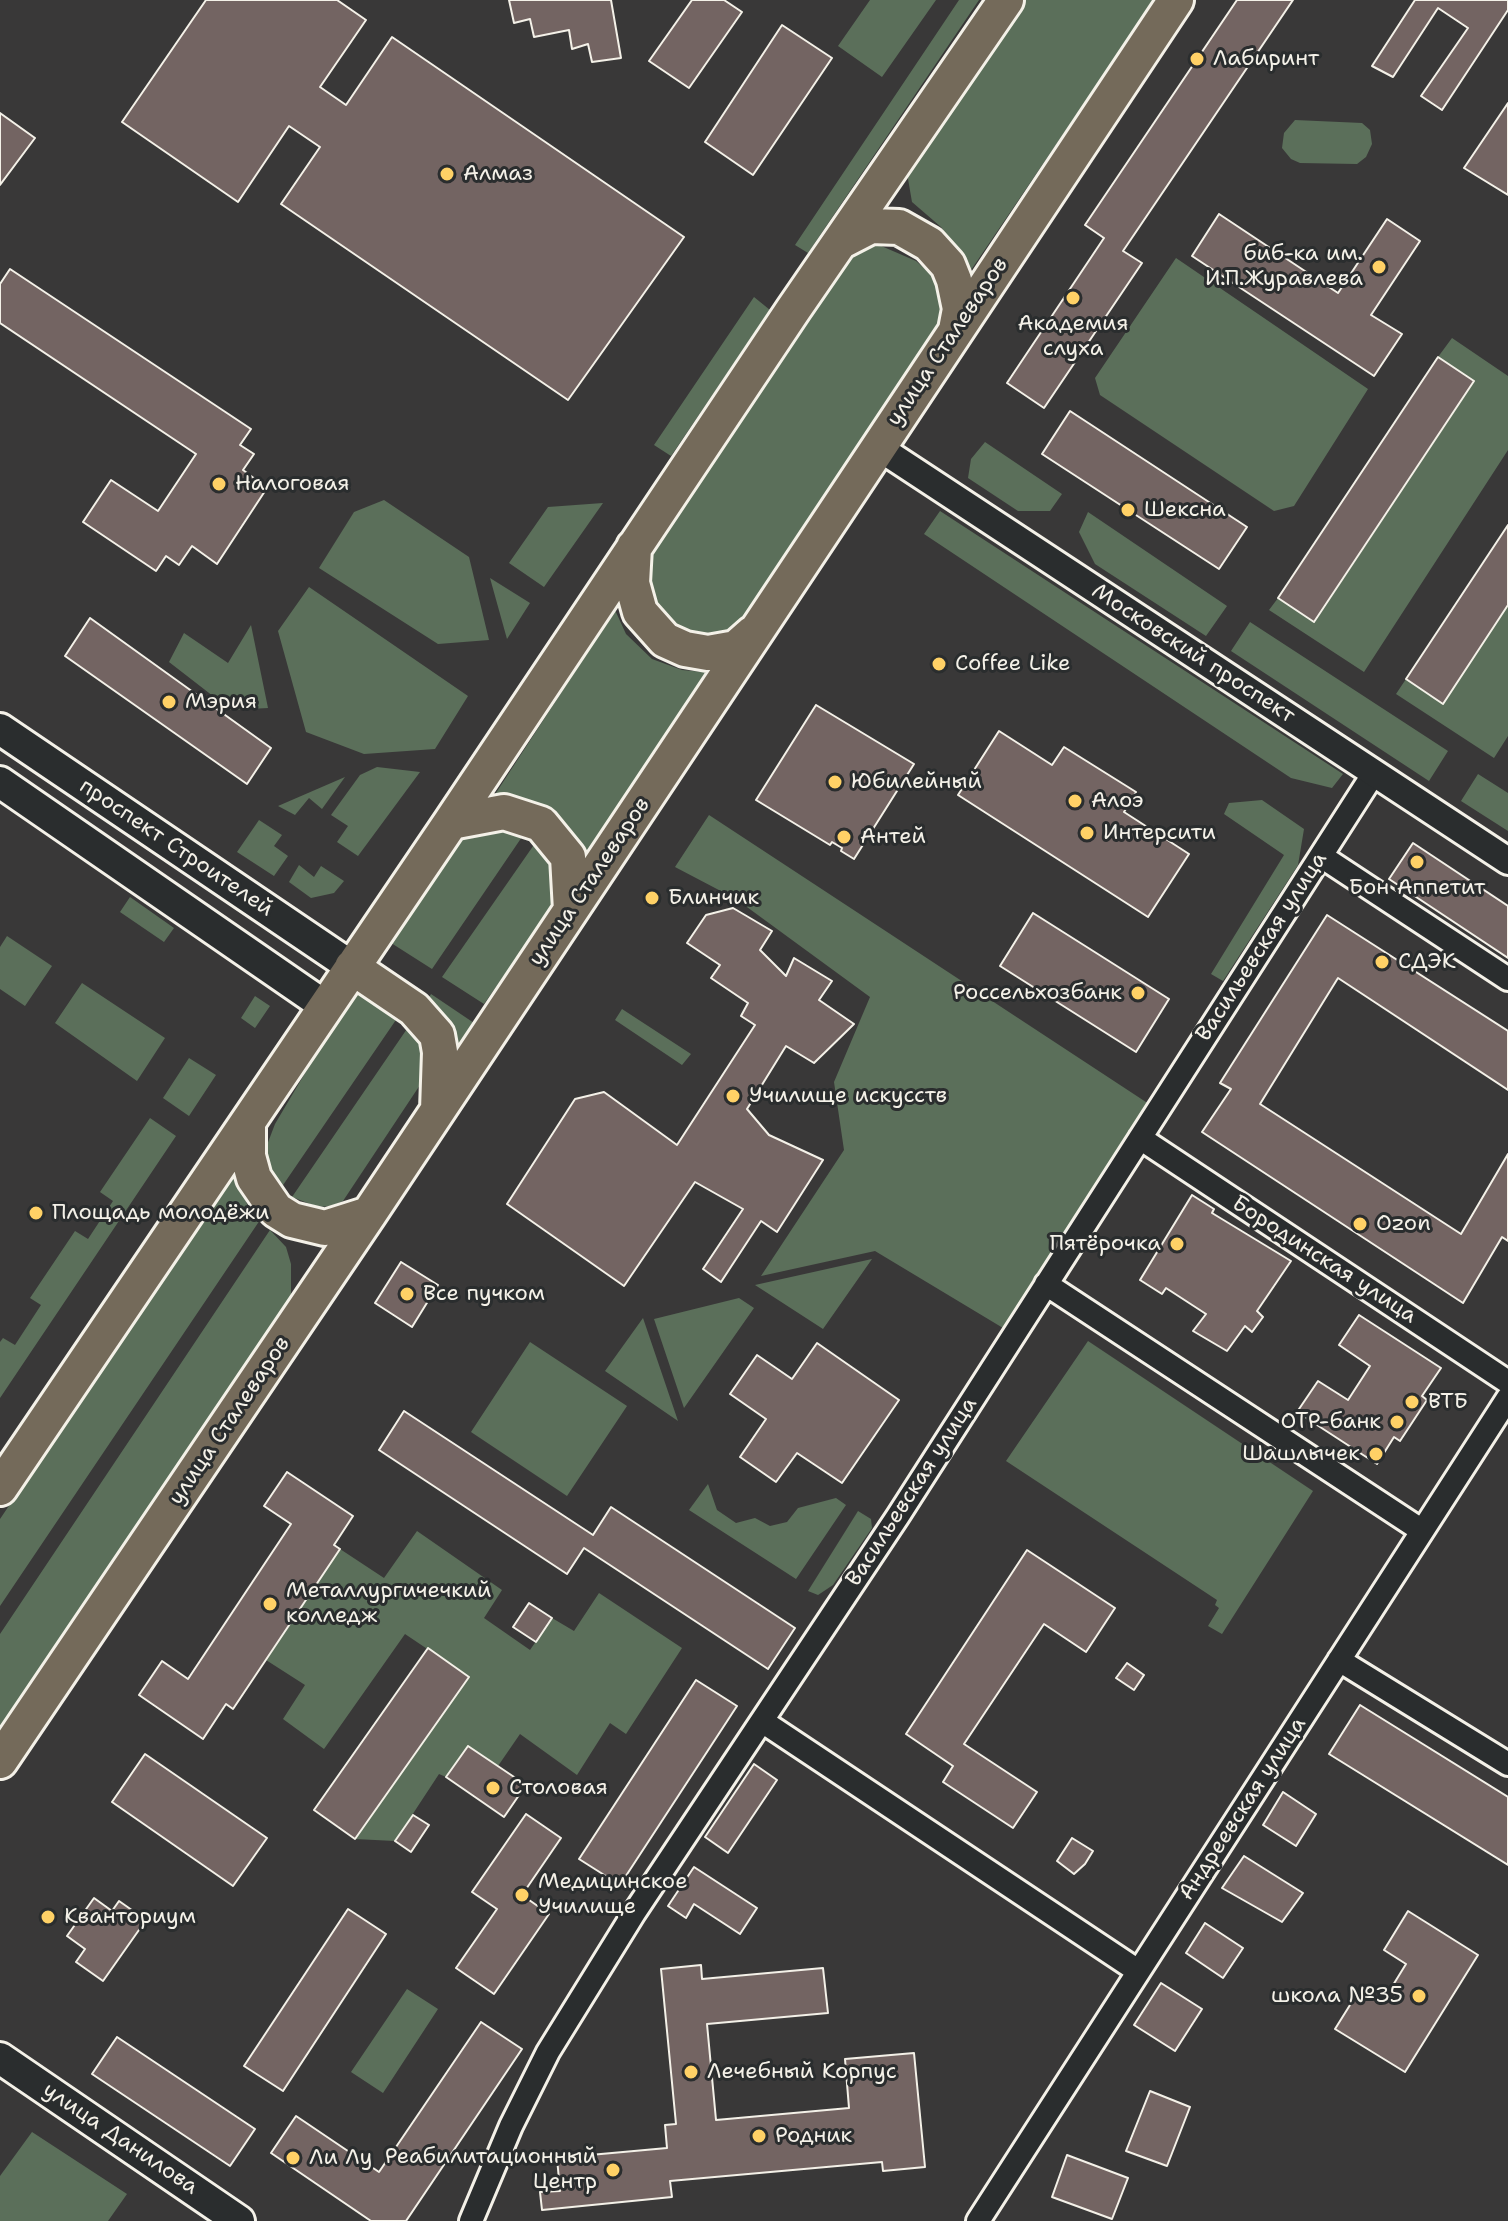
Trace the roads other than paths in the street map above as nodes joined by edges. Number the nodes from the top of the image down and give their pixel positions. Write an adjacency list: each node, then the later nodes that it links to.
1 (1006, 0): 3 (main road)
2 (1176, 0): 4 (main road, улица Сталеваров)
3 (840, 242): 4 (main road); 6 (main road)
4 (956, 330): 5 (main road, улица Сталеваров)
5 (878, 447): 7 (main road, улица Сталеваров); 9 (street, Московский проспект)
6 (634, 547): 7 (main road); 11 (main road)
7 (759, 628): 14 (main road, улица Сталеваров)
8 (0, 729): 15 (main road, проспект Строителей)
9 (1374, 773): 12 (street, Васильевская улица); 13 (street, Московский проспект)
10 (0, 782): 17 (main road, проспект Строителей)
11 (451, 822): 14 (main road); 15 (main road)
12 (1321, 856): 16 (street); 20 (street, Васильевская улица)
13 (1508, 861)
14 (571, 910): 18 (main road, улица Сталеваров)
15 (352, 967): 17 (main road); 18 (main road)
16 (1508, 979)
17 (325, 1006): 19 (main road)
18 (438, 1110): 21 (main road, улица Сталеваров)
19 (248, 1124): 21 (main road); 25 (main road)
20 (1140, 1138): 22 (street, Васильевская улица); 23 (street, Бородинская улица)
21 (369, 1214): 29 (main road, улица Сталеваров)
22 (1046, 1284): 26 (street); 28 (street, Васильевская улица)
23 (1508, 1382)
24 (1508, 1398): 26 (street, Андреевская улица)
25 (0, 1488)
26 (1421, 1530): 27 (street, Андреевская улица)
27 (1339, 1660): 30 (street); 31 (street, Андреевская улица)
28 (762, 1721): 31 (street); 34 (street, Васильевская улица)
29 (0, 1761)
30 (1508, 1764)
31 (1138, 1971): 35 (street, Андреевская улица)
32 (0, 2058): 33 (main road, улица Данилова)
33 (239, 2221)
34 (471, 2221)
35 (978, 2221)

